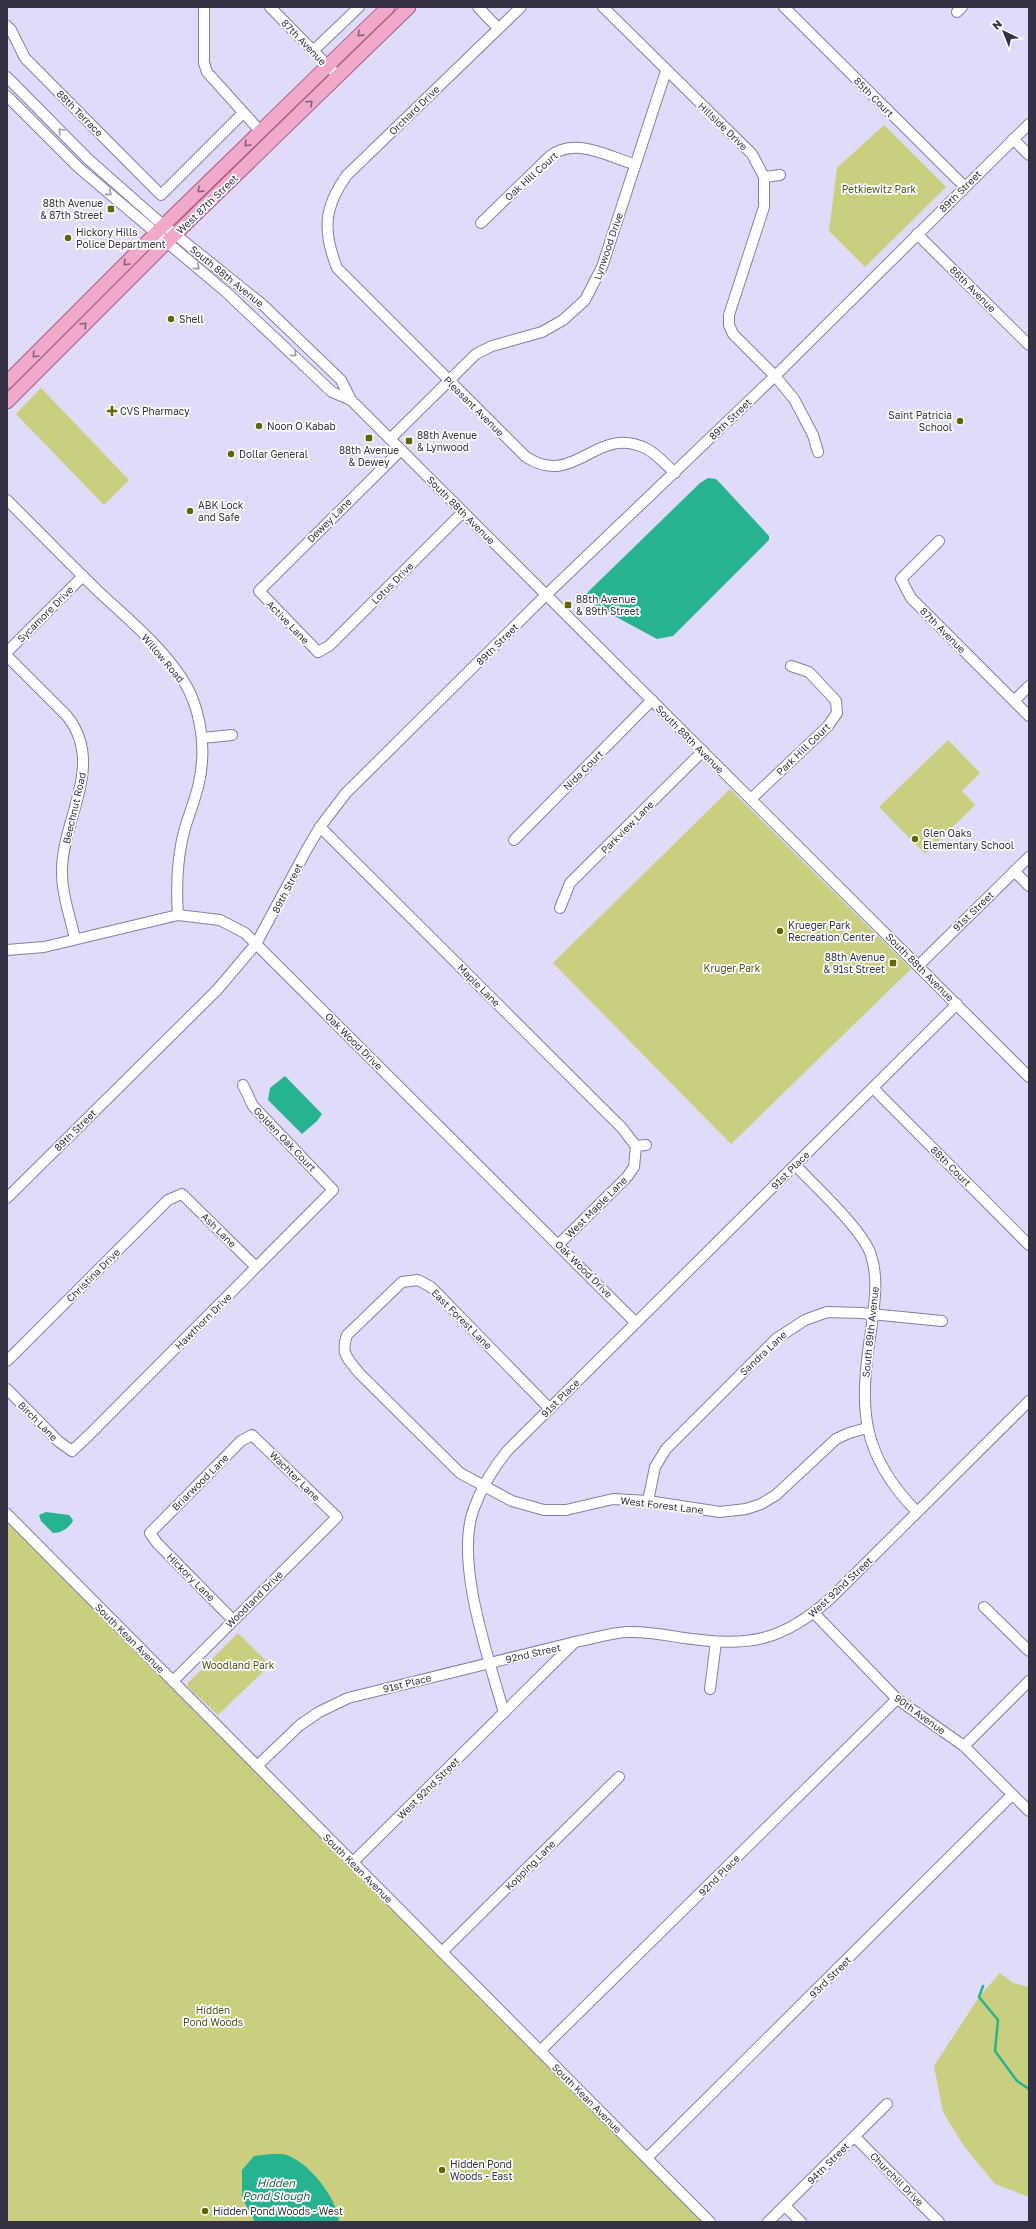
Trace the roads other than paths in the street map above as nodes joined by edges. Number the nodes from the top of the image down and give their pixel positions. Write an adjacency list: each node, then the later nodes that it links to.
1 (204, 7): 18 (street)
2 (270, 7): 12 (street, 87th Avenue)
3 (359, 7): 12 (street)
4 (388, 7): 13 (main road, West 87th Street, one-way to 13)
5 (409, 7): 15 (main road, West 87th Street)
6 (478, 7): 11 (street)
7 (521, 7): 11 (street, Orchard Drive)
8 (603, 7): 14 (street, Hillside Drive)
9 (784, 7): 26 (street, 85th Court)
10 (7, 26): 18 (street, 88th Terrace)
11 (498, 28): 28 (street, Orchard Drive)
12 (313, 51): 13 (street, 87th Avenue)
13 (328, 66): 15 (street, 87th Avenue); 20 (main road, West 87th Street)
14 (666, 71): 23 (street, Lynwood Drive); 25 (street, Hillside Drive)
15 (338, 76): 31 (main road, West 87th Street, one-way to 15)
16 (7, 77): 29 (street, South 88th Avenue, one-way to 16)
17 (7, 96): 29 (street, South 88th Avenue, one-way to 29)
18 (243, 112): 20 (street)
19 (1029, 124): 21 (street, 89th Street)
20 (260, 131): 29 (main road, West 87th Street, one-way to 29)
21 (1013, 139): 22 (street); 26 (street, 89th Street)
22 (1029, 155)
23 (634, 164): 27 (street, Oak Hill Court); 34 (street, Lynwood Drive)
24 (780, 175): 25 (street)
25 (764, 177): 33 (street, Hillside Drive)
26 (965, 187): 30 (street, 89th Street)
27 (481, 223)
28 (326, 224): 34 (street, Pleasant Avenue)
29 (160, 229): 31 (street, South 88th Avenue); 35 (main road, West 87th Street, one-way to 35)
30 (917, 234): 32 (street, 86th Avenue); 33 (street, 89th Street)
31 (171, 238): 36 (street, South 88th Avenue, one-way to 36); 36 (street, South 88th Avenue); 37 (main road, West 87th Street, one-way to 31)
32 (1029, 345)
33 (776, 376): 40 (street, Hillside Drive); 41 (street, 89th Street)
34 (448, 380): 38 (street, Lynwood Drive); 41 (street, Pleasant Avenue)
35 (7, 382)
36 (351, 400): 38 (street, South 88th Avenue)
37 (7, 402)
38 (390, 439): 39 (street, South 88th Avenue)
39 (401, 450): 43 (street, South 88th Avenue); 46 (street, Dewey Lane)
40 (818, 452)
41 (675, 474): 47 (street, 89th Street)
42 (7, 500): 45 (street, Willow Road)
43 (464, 512): 47 (street, South 88th Avenue); 49 (street, Lotus Drive)
44 (939, 541): 54 (street, 87th Avenue)
45 (83, 576): 48 (street, Sycamore Drive); 57 (street, Willow Road)
46 (260, 591): 49 (street, Active Lane)
47 (546, 595): 53 (street, South 88th Avenue); 60 (street, 89th Street)
48 (7, 652)
49 (318, 652)
50 (7, 656): 67 (street, Beechnut Road)
51 (791, 666): 59 (street, Park Hill Court)
52 (1029, 686): 54 (street)
53 (652, 700): 58 (street, South 88th Avenue); 61 (street, Nida Court)
54 (1014, 701): 55 (street, 87th Avenue)
55 (1029, 716)
56 (232, 735): 57 (street)
57 (202, 738): 66 (street, Willow Road)
58 (703, 752): 59 (street, South 88th Avenue); 65 (street, Parkview Lane)
59 (751, 799): 70 (street, South 88th Avenue)
60 (320, 827): 68 (street, 89th Street); 75 (street, Maple Lane)
61 (514, 840)
62 (1029, 857): 63 (street, 91st Street)
63 (1014, 871): 64 (street); 70 (street, 91st Street)
64 (1029, 886)
65 (560, 908)
66 (178, 915): 67 (street, Oak Wood Drive); 68 (street, Oak Wood Drive)
67 (75, 939): 69 (street, Oak Wood Drive)
68 (256, 944): 79 (street, 89th Street); 80 (street, Oak Wood Drive)
69 (7, 950)
70 (918, 966): 71 (street, South 88th Avenue)
71 (957, 1004): 72 (street, South 88th Avenue); 74 (street, 91st Place)
72 (1029, 1077)
73 (243, 1085): 77 (street, Golden Oak Court)
74 (873, 1088): 76 (street, 91st Place); 81 (street, 88th Court)
75 (641, 1145): 80 (street, West Maple Lane)
76 (795, 1165): 83 (street, South 89th Avenue); 85 (street, 91st Place)
77 (333, 1190): 82 (street, Hawthorn Drive)
78 (182, 1194): 82 (street, Ash Lane); 86 (street, Christina Drive)
79 (7, 1198)
80 (559, 1244): 85 (street, Oak Wood Drive)
81 (1029, 1244)
82 (256, 1267): 93 (street, Hawthorn Drive)
83 (873, 1314): 84 (street, Sandra Lane); 91 (street, South 89th Avenue); 95 (street, Sandra Lane)
84 (942, 1321)
85 (636, 1323): 90 (street, 91st Place)
86 (7, 1361)
87 (360, 1374): 90 (street, East Forest Lane); 94 (street, West Forest Lane)
88 (7, 1390): 93 (street, Birch Lane)
89 (1029, 1401): 96 (street, West 92nd Street)
90 (550, 1409): 94 (street, 91st Place)
91 (867, 1428): 95 (street, West Forest Lane); 96 (street, South 89th Avenue)
92 (252, 1435): 98 (street, Wachter Lane); 99 (street, Briarwood Lane)
93 (72, 1451)
94 (484, 1486): 95 (street, West Forest Lane); 106 (street, 91st Place)
95 (648, 1501)
96 (917, 1512): 101 (street, West 92nd Street)
97 (7, 1514): 107 (street, South Kean Avenue)
98 (337, 1517): 102 (street, Woodland Drive)
99 (150, 1533): 102 (street, Hickory Lane)
100 (984, 1607): 105 (street)
101 (814, 1613): 104 (street, West 92nd Street); 110 (street, 90th Avenue)
102 (233, 1620): 107 (street, Woodland Drive)
103 (576, 1642): 104 (street, West 92nd Street); 106 (street, 92nd Street); 111 (street, West 92nd Street)
104 (716, 1642): 109 (street)
105 (1029, 1651)
106 (490, 1663): 111 (street); 113 (street, 91st Place)
107 (173, 1681): 113 (street, South Kean Avenue)
108 (1029, 1681): 112 (street)
109 (710, 1689)
110 (897, 1699): 112 (street, 90th Avenue); 119 (street, 92nd Place)
111 (504, 1713): 117 (street, West 92nd Street)
112 (964, 1746): 115 (street, 90th Avenue)
113 (257, 1766): 117 (street, South Kean Avenue)
114 (619, 1777): 118 (street, Kopping Lane)
115 (1012, 1795): 116 (street, 90th Avenue); 122 (street, 93rd Street)
116 (1029, 1811)
117 (353, 1862): 118 (street, South Kean Avenue)
118 (442, 1952): 119 (street, South Kean Avenue)
119 (540, 2051): 122 (street, South Kean Avenue)
120 (887, 2104): 121 (street, 94th Street)
121 (854, 2137): 123 (street, 94th Street); 127 (street, Churchill Drive)
122 (647, 2158): 124 (street, South Kean Avenue)
123 (785, 2206): 125 (street, 94th Street); 126 (street)
124 (710, 2222)
125 (768, 2222)
126 (801, 2222)
127 (939, 2222)

